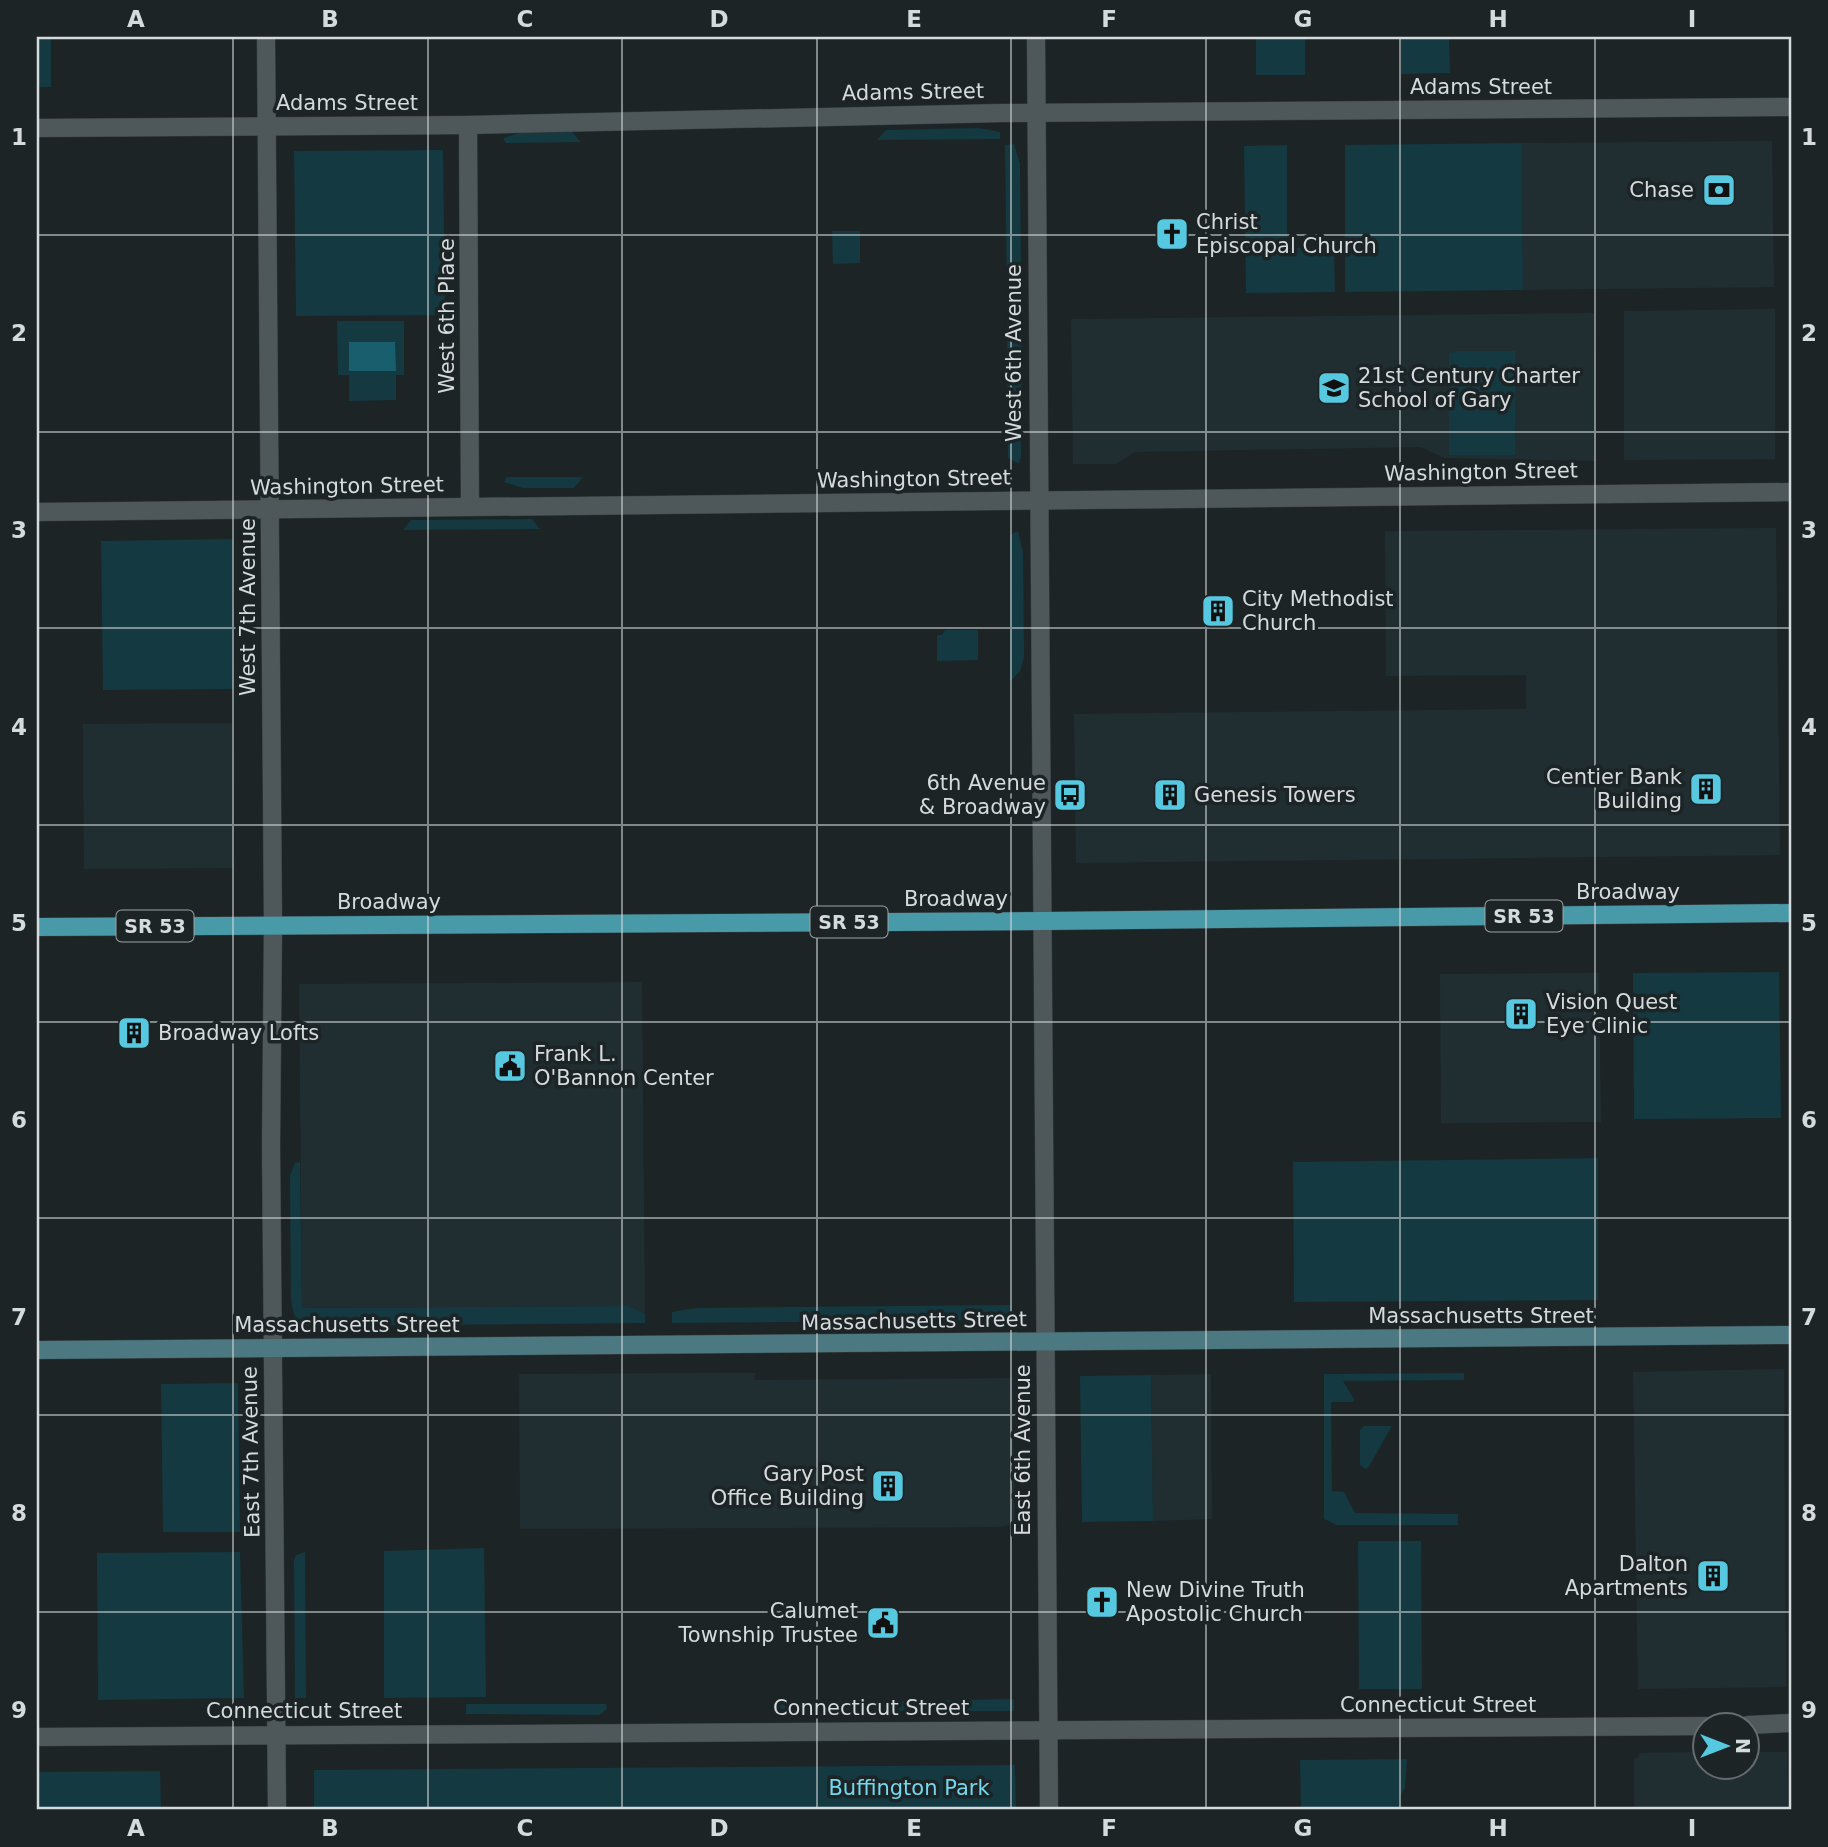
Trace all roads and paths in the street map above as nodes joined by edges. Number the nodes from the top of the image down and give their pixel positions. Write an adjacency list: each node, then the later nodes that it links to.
1 (266, 37): 6 (street, West 7th Avenue)
2 (1036, 37): 4 (street, West 6th Avenue)
3 (1791, 107): 4 (street, Adams Street)
4 (1036, 113): 5 (street, Adams Street); 9 (street, West 6th Avenue)
5 (468, 125): 6 (street, Adams Street); 10 (street, West 6th Place)
6 (267, 126): 7 (street, Adams Street); 11 (street, West 7th Avenue)
7 (37, 128)
8 (1791, 492): 9 (street, Washington Street)
9 (1038, 500): 10 (street, Washington Street); 14 (street, West 6th Avenue)
10 (470, 507): 11 (street, Washington Street)
11 (270, 509): 12 (street, Washington Street); 15 (street, West 7th Avenue)
12 (37, 512)
13 (1791, 913): 14 (main road, Broadway / SR 53)
14 (1044, 921): 15 (main road, Broadway / SR 53); 18 (street, East 6th Avenue)
15 (273, 926): 16 (main road, Broadway / SR 53); 19 (street, East 7th Avenue)
16 (37, 927)
17 (1791, 1335): 18 (street, Massachusetts Street)
18 (1045, 1342): 19 (street, Massachusetts Street); 24 (street, East 6th Avenue)
19 (273, 1348): 20 (street, Massachusetts Street); 25 (street, East 7th Avenue)
20 (37, 1350)
21 (1791, 1723): 22 (street)
22 (1762, 1724)
23 (1692, 1726): 24 (street, Connecticut Street)
24 (1049, 1729): 25 (street, Connecticut Street); 28 (street, East 6th Avenue)
25 (276, 1734): 26 (street, Connecticut Street); 27 (street, East 7th Avenue)
26 (37, 1737)
27 (277, 1810)
28 (1049, 1810)

